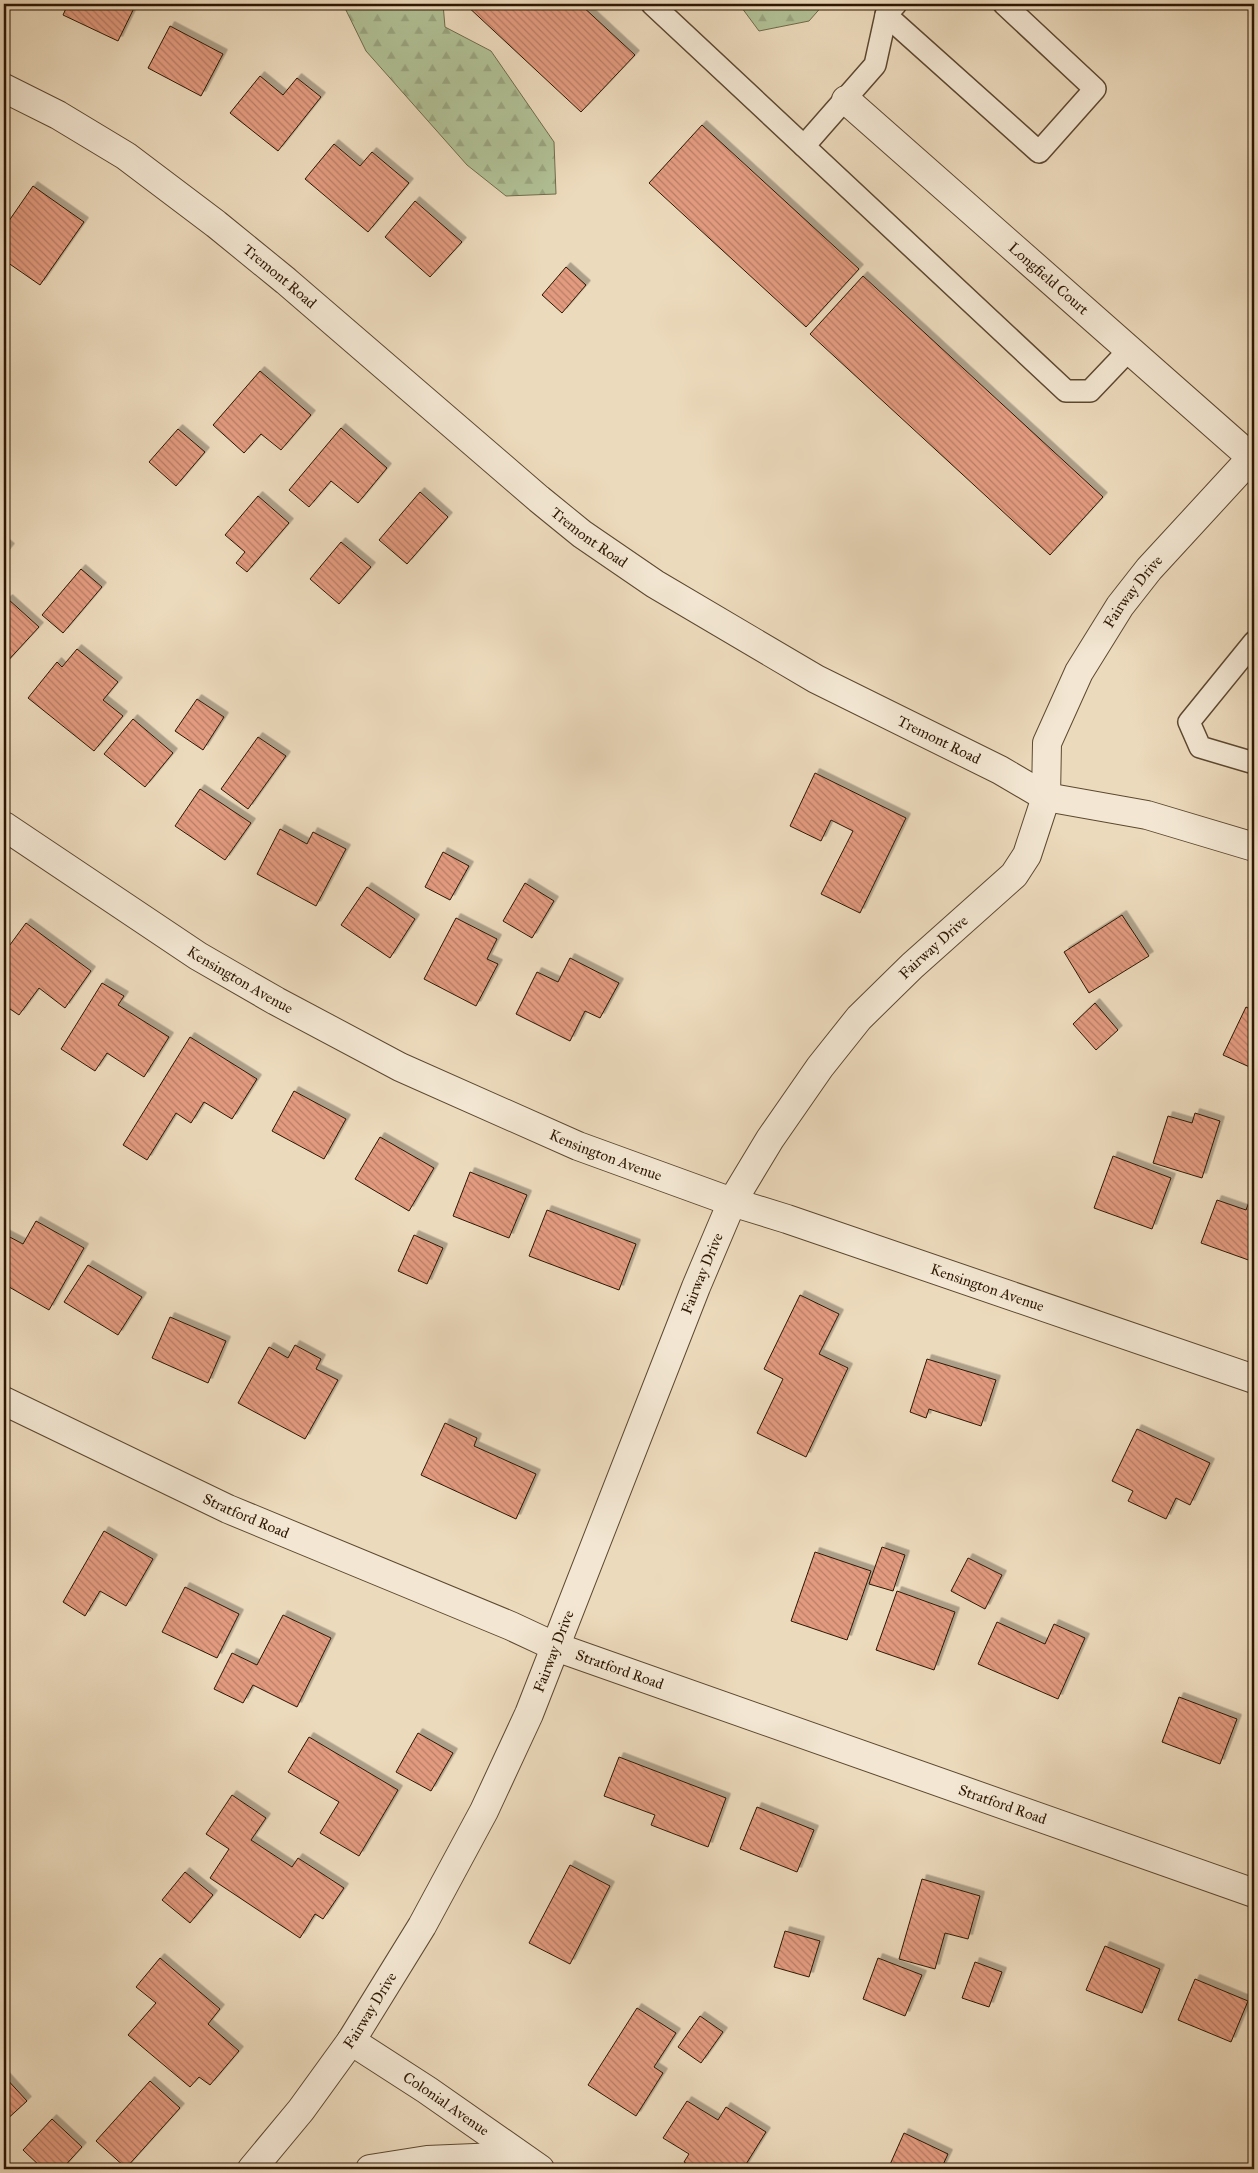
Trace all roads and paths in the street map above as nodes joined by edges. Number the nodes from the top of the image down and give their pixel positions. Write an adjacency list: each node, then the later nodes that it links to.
1 (652, 4): 6 (lane)
2 (1004, 4): 3 (lane)
3 (891, 9): 5 (lane)
4 (4, 88): 11 (street, Tremont Road)
5 (846, 100): 6 (lane); 7 (street, Longfield Court)
6 (804, 146): 7 (lane)
7 (1130, 350): 8 (street, Longfield Court)
8 (1253, 457): 11 (street, Fairway Drive)
9 (1254, 642): 10 (lane)
10 (1254, 763)
11 (1046, 797): 13 (street, Tremont Road); 14 (street, Fairway Drive)
12 (4, 826): 14 (street, Kensington Avenue)
13 (1254, 847)
14 (732, 1202): 15 (street, Kensington Avenue); 17 (street, Fairway Drive)
15 (1254, 1379)
16 (4, 1401): 17 (street, Stratford Road)
17 (556, 1647): 18 (street, Stratford Road); 19 (street, Fairway Drive)
18 (1254, 1893)
19 (351, 2041): 20 (street, Colonial Avenue); 21 (street, Fairway Drive)
20 (530, 2163): 22 (street)
21 (252, 2169)
22 (370, 2169)

